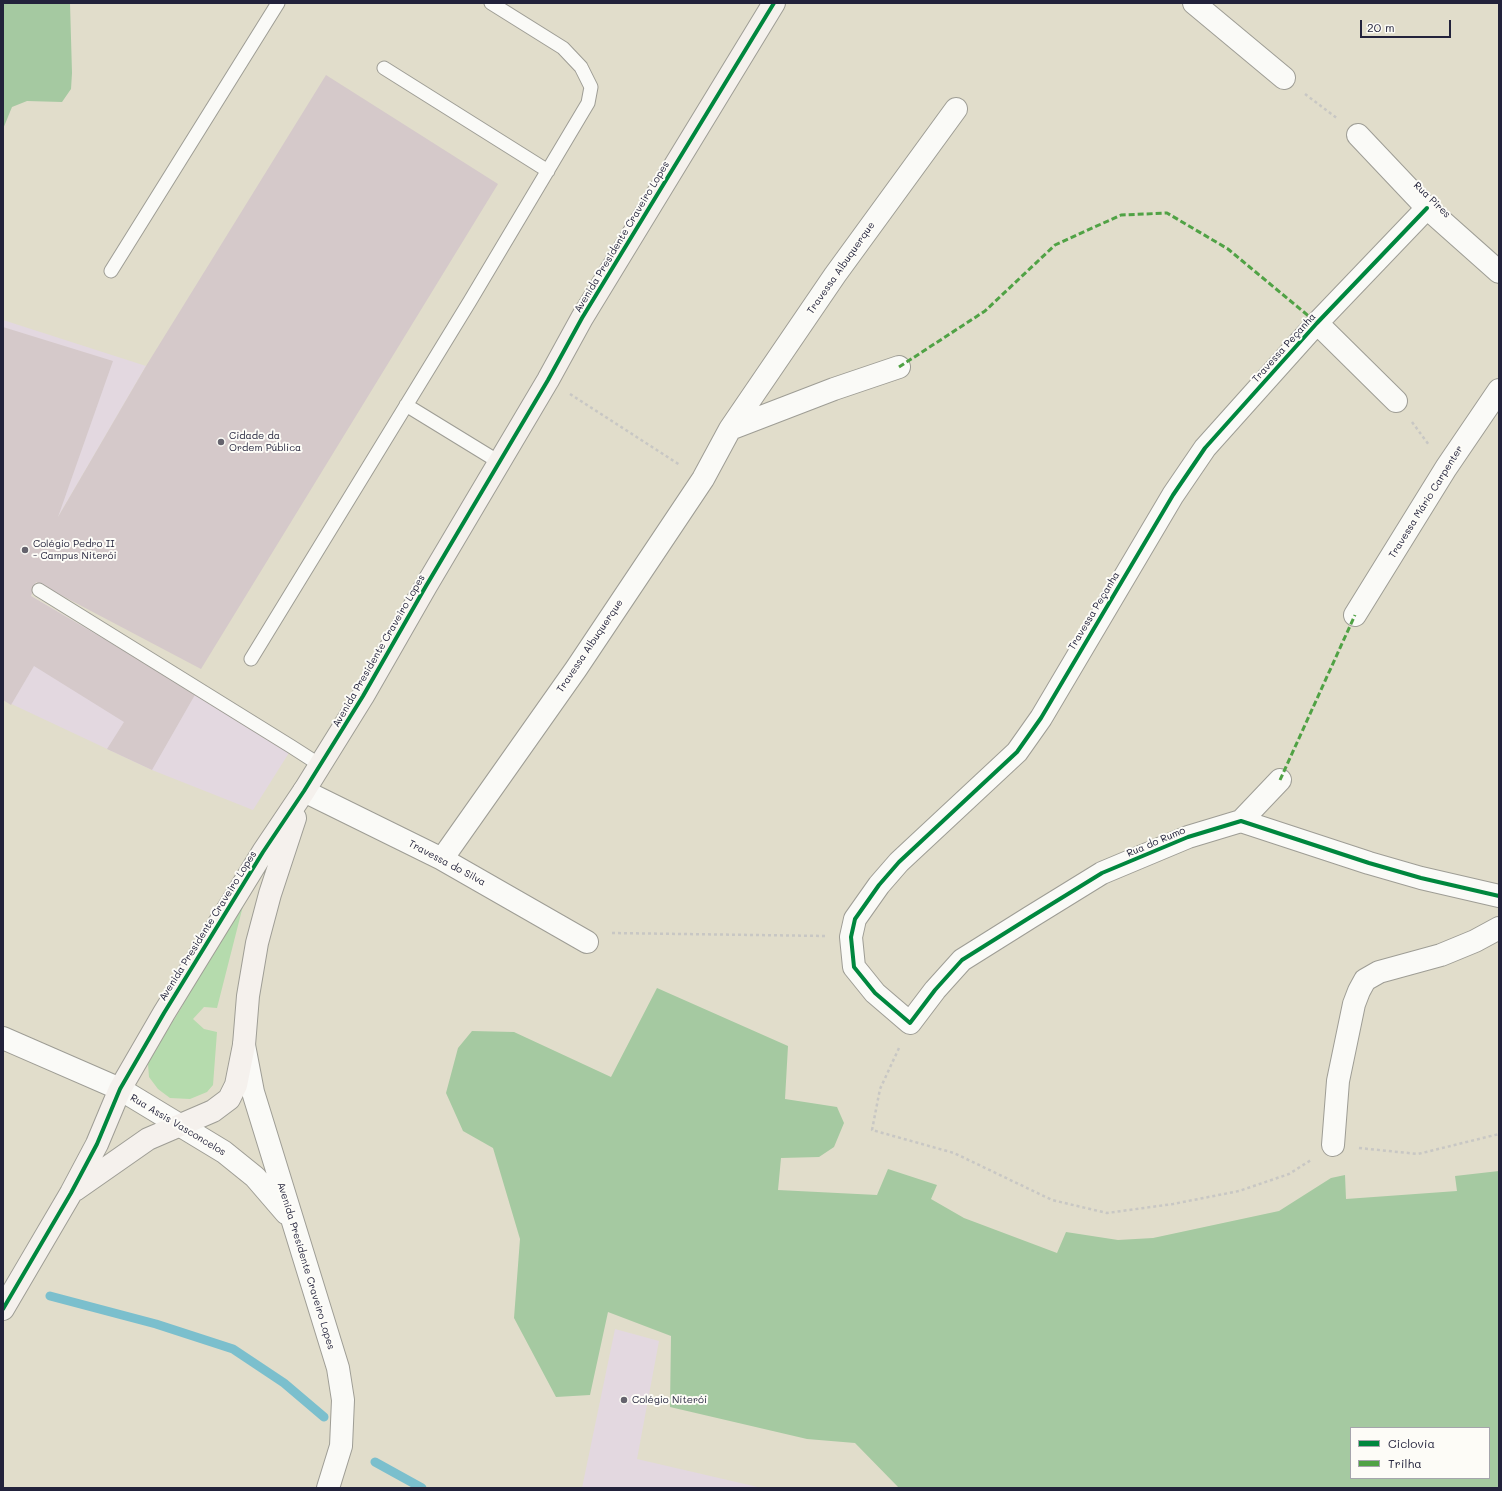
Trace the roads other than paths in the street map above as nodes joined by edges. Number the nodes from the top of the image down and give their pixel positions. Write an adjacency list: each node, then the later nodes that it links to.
1 (278, 3): 11 (lane)
2 (491, 3): 9 (lane)
3 (774, 3): 19 (main road, Avenida Presidente Craveiro Lopes)
4 (1194, 3): 6 (street)
5 (384, 68): 9 (lane)
6 (1284, 78)
7 (956, 109): 18 (street, Travessa Albuquerque)
8 (1358, 135): 10 (street, Rua Pires)
9 (548, 171): 17 (lane)
10 (1427, 208): 12 (street, Rua Pires); 13 (street, Travessa Peçanha)
11 (111, 271)
12 (1499, 272)
13 (1317, 323): 16 (street); 31 (street, Travessa Peçanha)
14 (899, 367): 18 (street)
15 (1499, 390): 21 (street, Travessa Mário Carpenter)
16 (1396, 401)
17 (406, 405): 19 (lane); 22 (lane)
18 (730, 429): 27 (street, Travessa Albuquerque)
19 (499, 462): 23 (main road, Avenida Presidente Craveiro Lopes)
20 (39, 590): 23 (lane)
21 (1356, 615)
22 (251, 659)
23 (320, 765): 25 (main road, Avenida Presidente Craveiro Lopes)
24 (1280, 780): 26 (street)
25 (304, 791): 27 (street, Travessa do Silva); 33 (main road, Avenida Presidente Craveiro Lopes); 34 (main road, Avenida Presidente Craveiro Lopes)
26 (1241, 821): 28 (street); 31 (street, Rua do Rumo)
27 (442, 859): 30 (street, Travessa do Silva)
28 (1499, 896)
29 (1499, 928): 36 (street)
30 (587, 942)
31 (910, 1024)
32 (3, 1038): 34 (street, Rua Assis Vasconcelos)
33 (244, 1045): 35 (main road, Avenida Presidente Craveiro Lopes); 38 (street, Avenida Presidente Craveiro Lopes)
34 (120, 1089): 35 (street, Rua Assis Vasconcelos); 37 (main road, Avenida Presidente Craveiro Lopes)
35 (180, 1126): 37 (main road, Avenida Presidente Craveiro Lopes); 38 (street, Rua Assis Vasconcelos)
36 (1333, 1145)
37 (71, 1192): 39 (main road, Avenida Presidente Craveiro Lopes)
38 (291, 1218): 40 (street, Avenida Presidente Craveiro Lopes)
39 (3, 1309)
40 (328, 1488)

